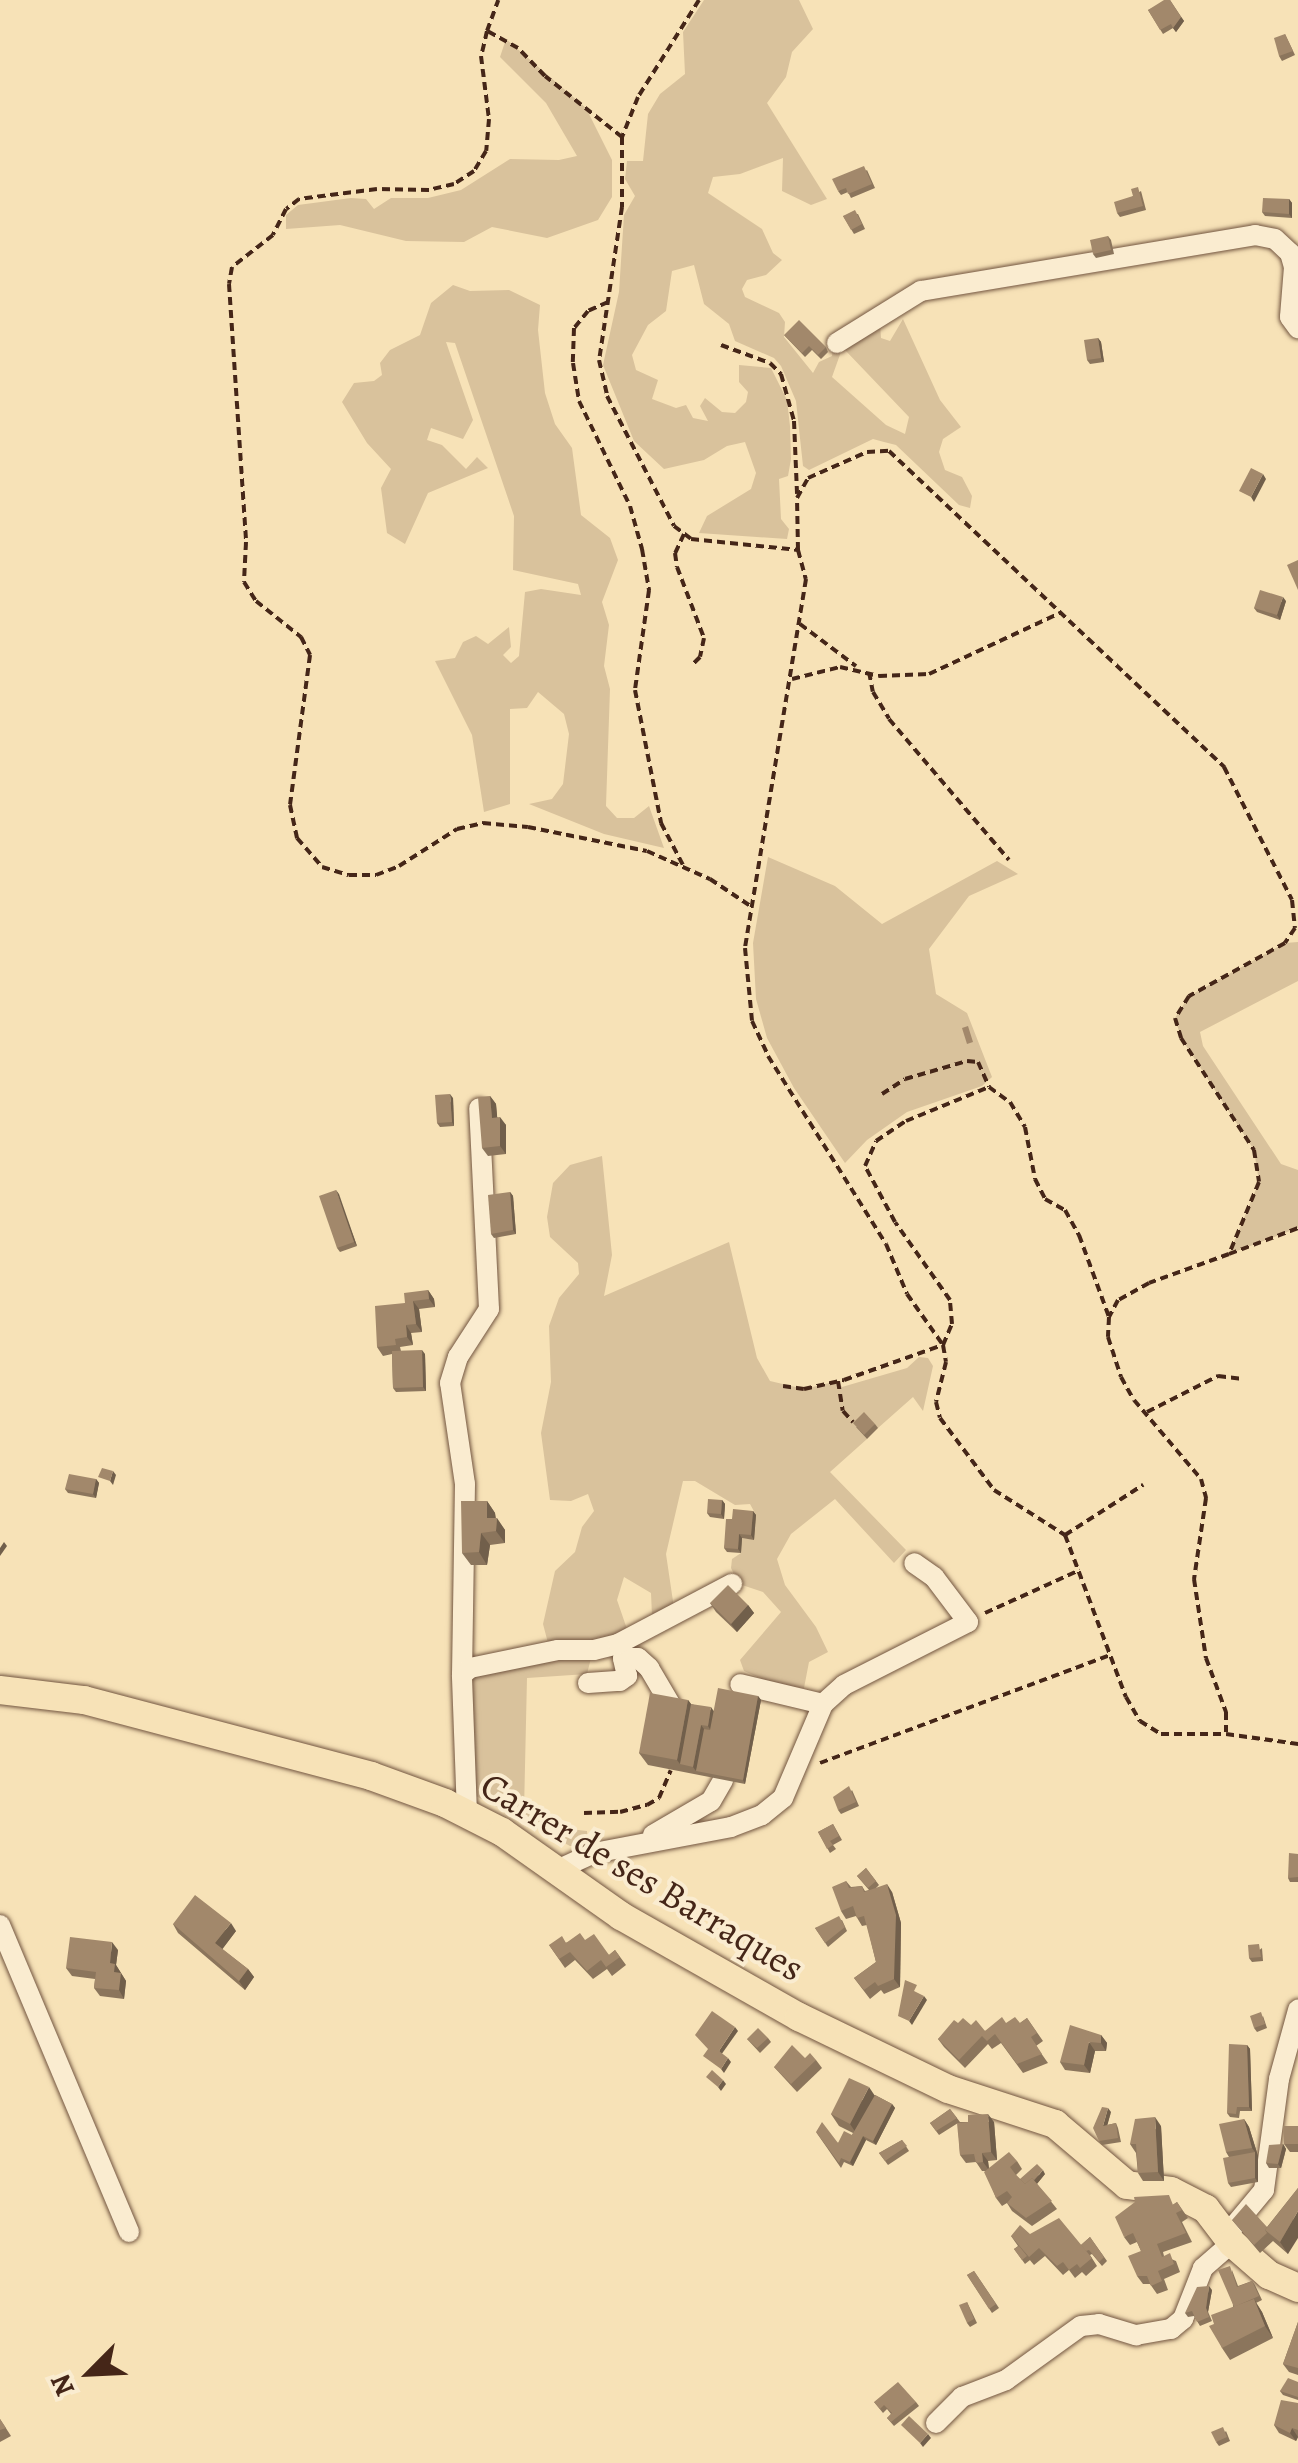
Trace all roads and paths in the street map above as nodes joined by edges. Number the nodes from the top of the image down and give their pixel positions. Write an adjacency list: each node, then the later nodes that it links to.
1 (498, 0): 3 (path)
2 (699, 0): 4 (path)
3 (488, 32): 4 (path); 19 (path)
4 (622, 138): 5 (path)
5 (610, 302): 10 (path); 19 (path)
6 (1298, 328): 7 (street)
7 (837, 343)
8 (721, 345): 9 (path)
9 (797, 498): 11 (path); 12 (path)
10 (684, 534): 11 (path); 14 (path)
11 (798, 550): 13 (path)
12 (1060, 613): 16 (path); 25 (path)
13 (800, 624): 15 (path); 17 (path)
14 (692, 665)
15 (860, 668): 16 (path); 17 (path)
16 (869, 672): 18 (path)
17 (792, 678): 20 (path)
18 (1009, 860)
19 (683, 865): 20 (path)
20 (752, 907): 27 (path)
21 (989, 1087): 22 (path); 26 (path); 27 (path)
22 (882, 1094)
23 (478, 1108): 40 (street)
24 (1298, 1228): 25 (path)
25 (1229, 1254): 26 (path)
26 (1109, 1317): 31 (path)
27 (943, 1345): 29 (path); 34 (path)
28 (1242, 1379): 31 (path)
29 (838, 1381): 30 (path); 32 (path)
30 (783, 1386)
31 (1146, 1413): 46 (path)
32 (853, 1422)
33 (1143, 1485): 34 (path)
34 (1065, 1536): 36 (path)
35 (914, 1564): 38 (street)
36 (1080, 1570): 38 (path); 39 (path)
37 (732, 1584): 40 (street)
38 (968, 1622): 44 (street)
39 (1111, 1655): 46 (path); 49 (path)
40 (462, 1674): 52 (street)
41 (588, 1684): 45 (street)
42 (740, 1684): 44 (street)
43 (0, 1690): 52 (main road, Carrer de ses Barraques)
44 (822, 1704): 49 (street)
45 (672, 1708)
46 (1226, 1734): 47 (path)
47 (1298, 1744)
48 (671, 1770): 51 (path)
49 (793, 1772): 53 (street)
50 (723, 1780): 53 (street)
51 (584, 1812)
52 (467, 1814): 54 (main road, Carrer de ses Barraques)
53 (633, 1845): 54 (street)
54 (556, 1870): 58 (main road, Carrer de ses Barraques)
55 (0, 1925): 57 (street)
56 (1298, 2010): 58 (street)
57 (129, 2232)
58 (1230, 2239): 59 (main road, Carrer de ses Barraques); 60 (street)
59 (1298, 2288)
60 (936, 2423)

